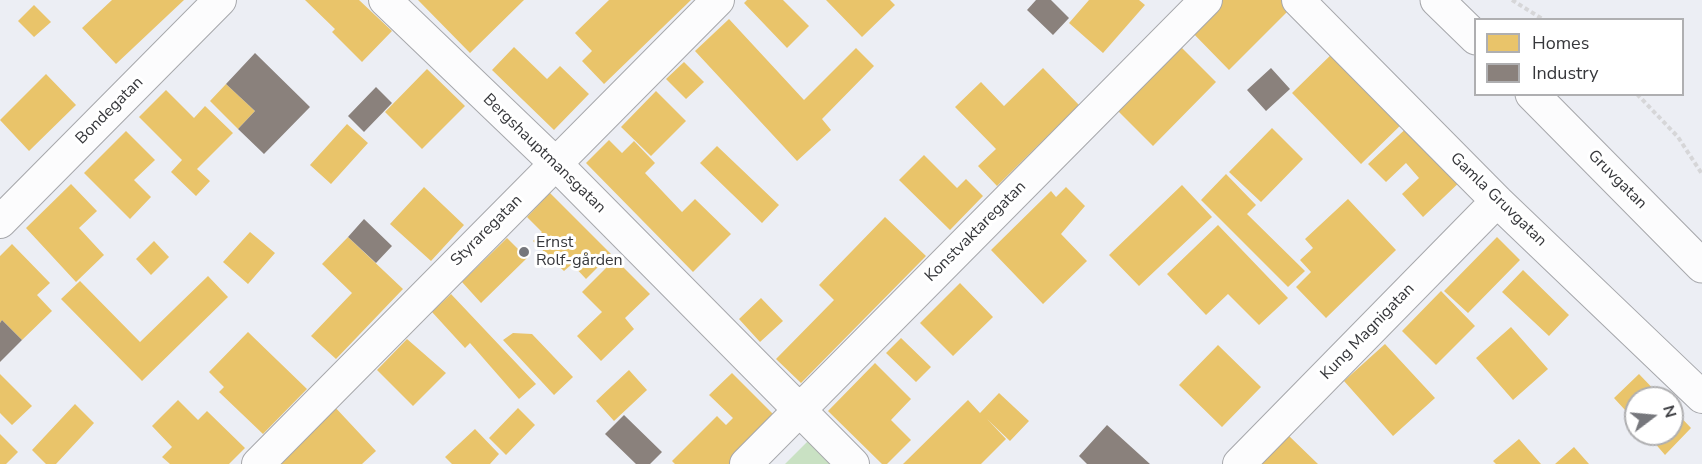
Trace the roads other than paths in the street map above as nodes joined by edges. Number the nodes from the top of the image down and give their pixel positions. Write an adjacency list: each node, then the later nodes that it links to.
1 (220, 0): 11 (street, Bondegatan)
2 (385, 0): 9 (street, Bergshauptmansgatan)
3 (718, 0): 9 (street, Styraregatan)
4 (1206, 0): 14 (street, Konstvaktaregatan)
5 (1298, 0): 10 (street, Gamla Gruvgatan)
6 (1437, 0): 7 (main road)
7 (1474, 36)
8 (1534, 96): 12 (main road, Gruvgatan)
9 (555, 163): 14 (street, Bergshauptmansgatan); 15 (street, Styraregatan)
10 (1497, 201): 13 (street, Gamla Gruvgatan); 18 (street, Kung Magnigatan)
11 (0, 222)
12 (1702, 266)
13 (1702, 397)
14 (800, 411): 16 (street, Konstvaktaregatan); 17 (street, Bergshauptmansgatan)
15 (258, 464)
16 (746, 464)
17 (853, 464)
18 (1239, 464)

